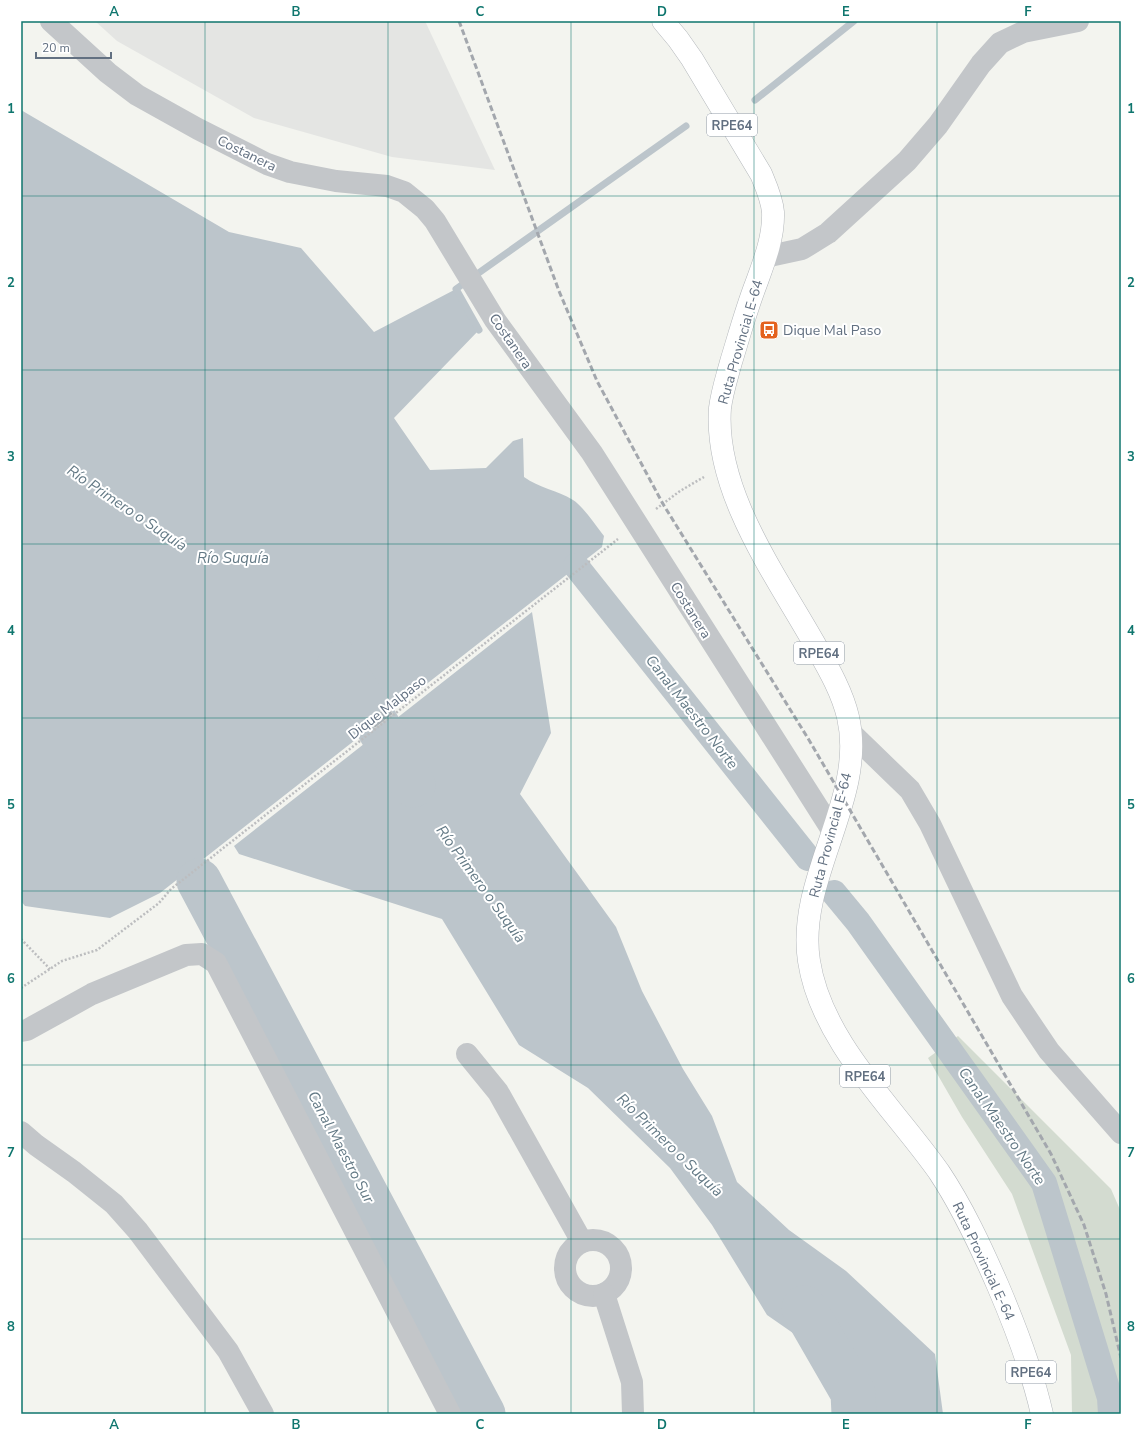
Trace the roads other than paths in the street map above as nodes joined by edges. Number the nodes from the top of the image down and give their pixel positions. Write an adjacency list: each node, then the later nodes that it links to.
1 (51, 21): 6 (street, Costanera)
2 (663, 21): 4 (main road, Ruta Provincial E-64 / RPE64)
3 (1078, 21): 4 (street)
4 (765, 257): 5 (main road, Ruta Provincial E-64 / RPE64)
5 (850, 732): 6 (main road, Ruta Provincial E-64 / RPE64); 10 (street)
6 (832, 830): 16 (main road, Ruta Provincial E-64 / RPE64)
7 (21, 1030): 14 (street)
8 (467, 1054): 11 (street)
9 (21, 1132): 13 (street)
10 (1121, 1133)
11 (582, 1242): 12 (street); 12 (street)
12 (604, 1294): 15 (street)
13 (263, 1414)
14 (450, 1414)
15 (633, 1414)
16 (1042, 1414)

